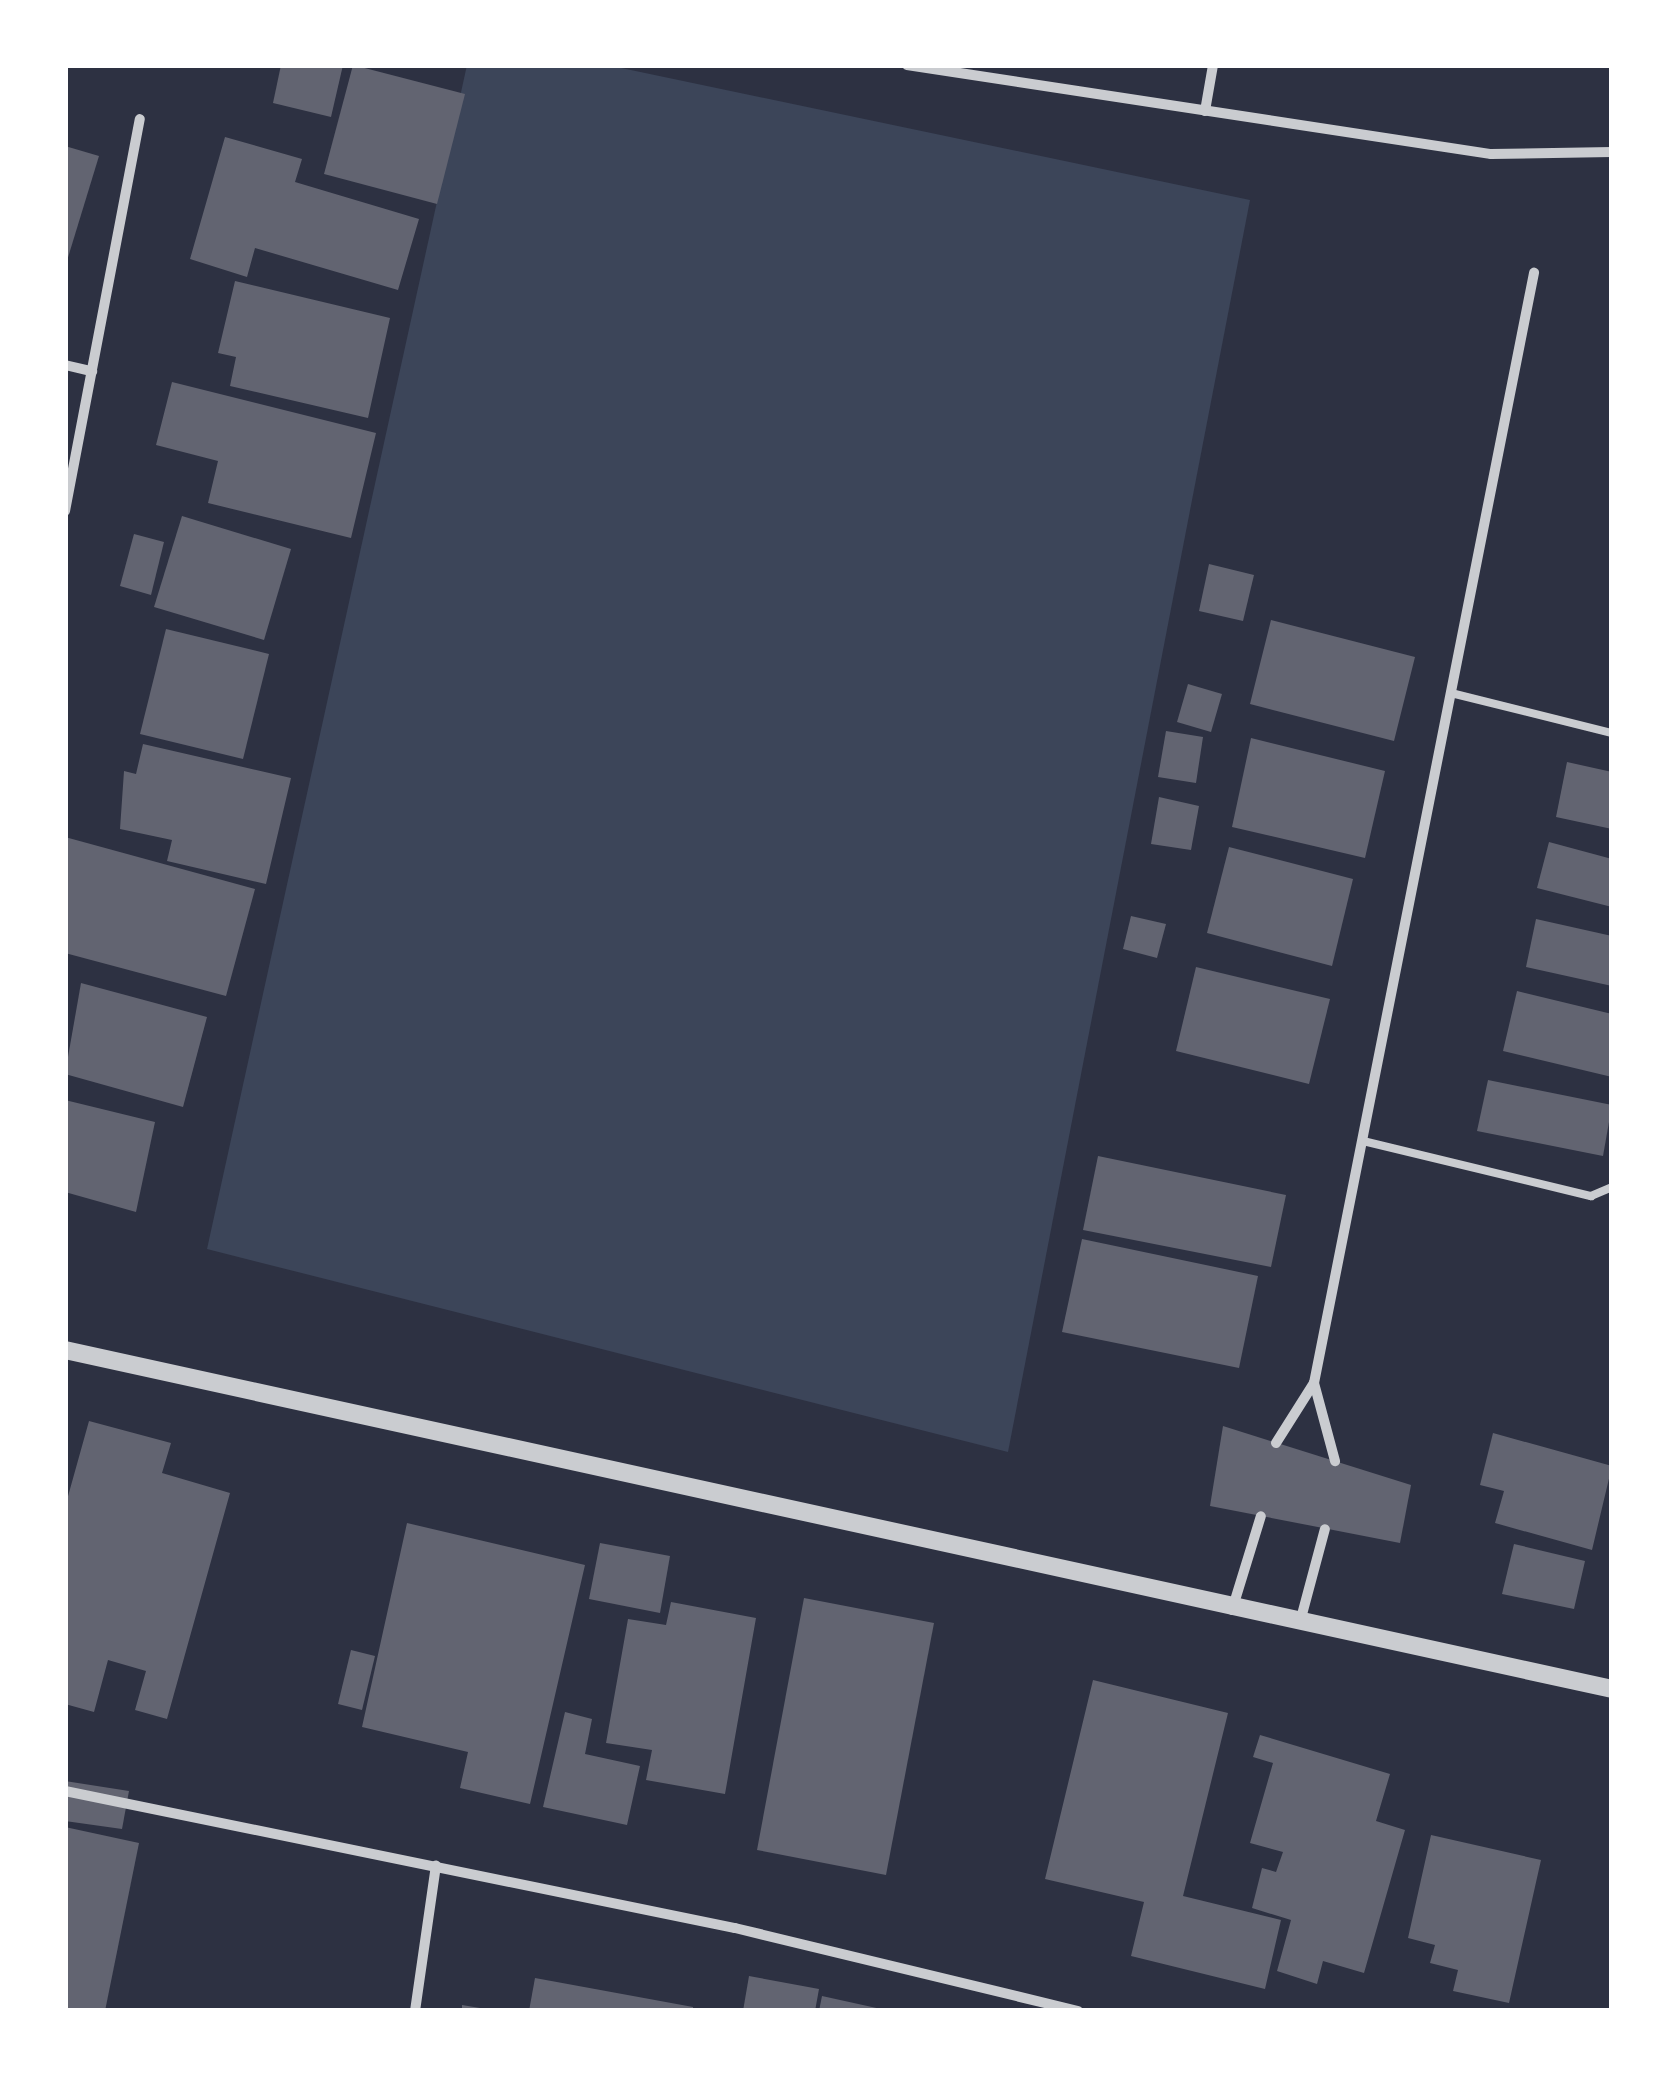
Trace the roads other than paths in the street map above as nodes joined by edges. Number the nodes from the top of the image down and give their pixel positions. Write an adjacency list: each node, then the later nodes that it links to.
1 (907, 65): 3 (street)
2 (1214, 65): 3 (street)
3 (1205, 112): 5 (street)
4 (140, 119): 8 (street)
5 (1612, 152)
6 (1534, 273): 10 (street)
7 (65, 365): 8 (street)
8 (92, 372): 9 (street)
9 (65, 510)
10 (1451, 692): 11 (lane); 12 (street)
11 (1612, 733)
12 (1363, 1141): 13 (lane); 15 (street)
13 (1612, 1187)
14 (65, 1350): 20 (street)
15 (1314, 1383): 16 (street); 17 (street)
16 (1276, 1442)
17 (1335, 1462)
18 (1262, 1516): 20 (street)
19 (1324, 1529): 21 (street)
20 (1232, 1610): 21 (street)
21 (1300, 1623): 22 (street)
22 (1612, 1689)
23 (65, 1791): 24 (street)
24 (436, 1866): 25 (street); 26 (street)
25 (1060, 2009): 27 (street)
26 (416, 2011)
27 (1078, 2011)

